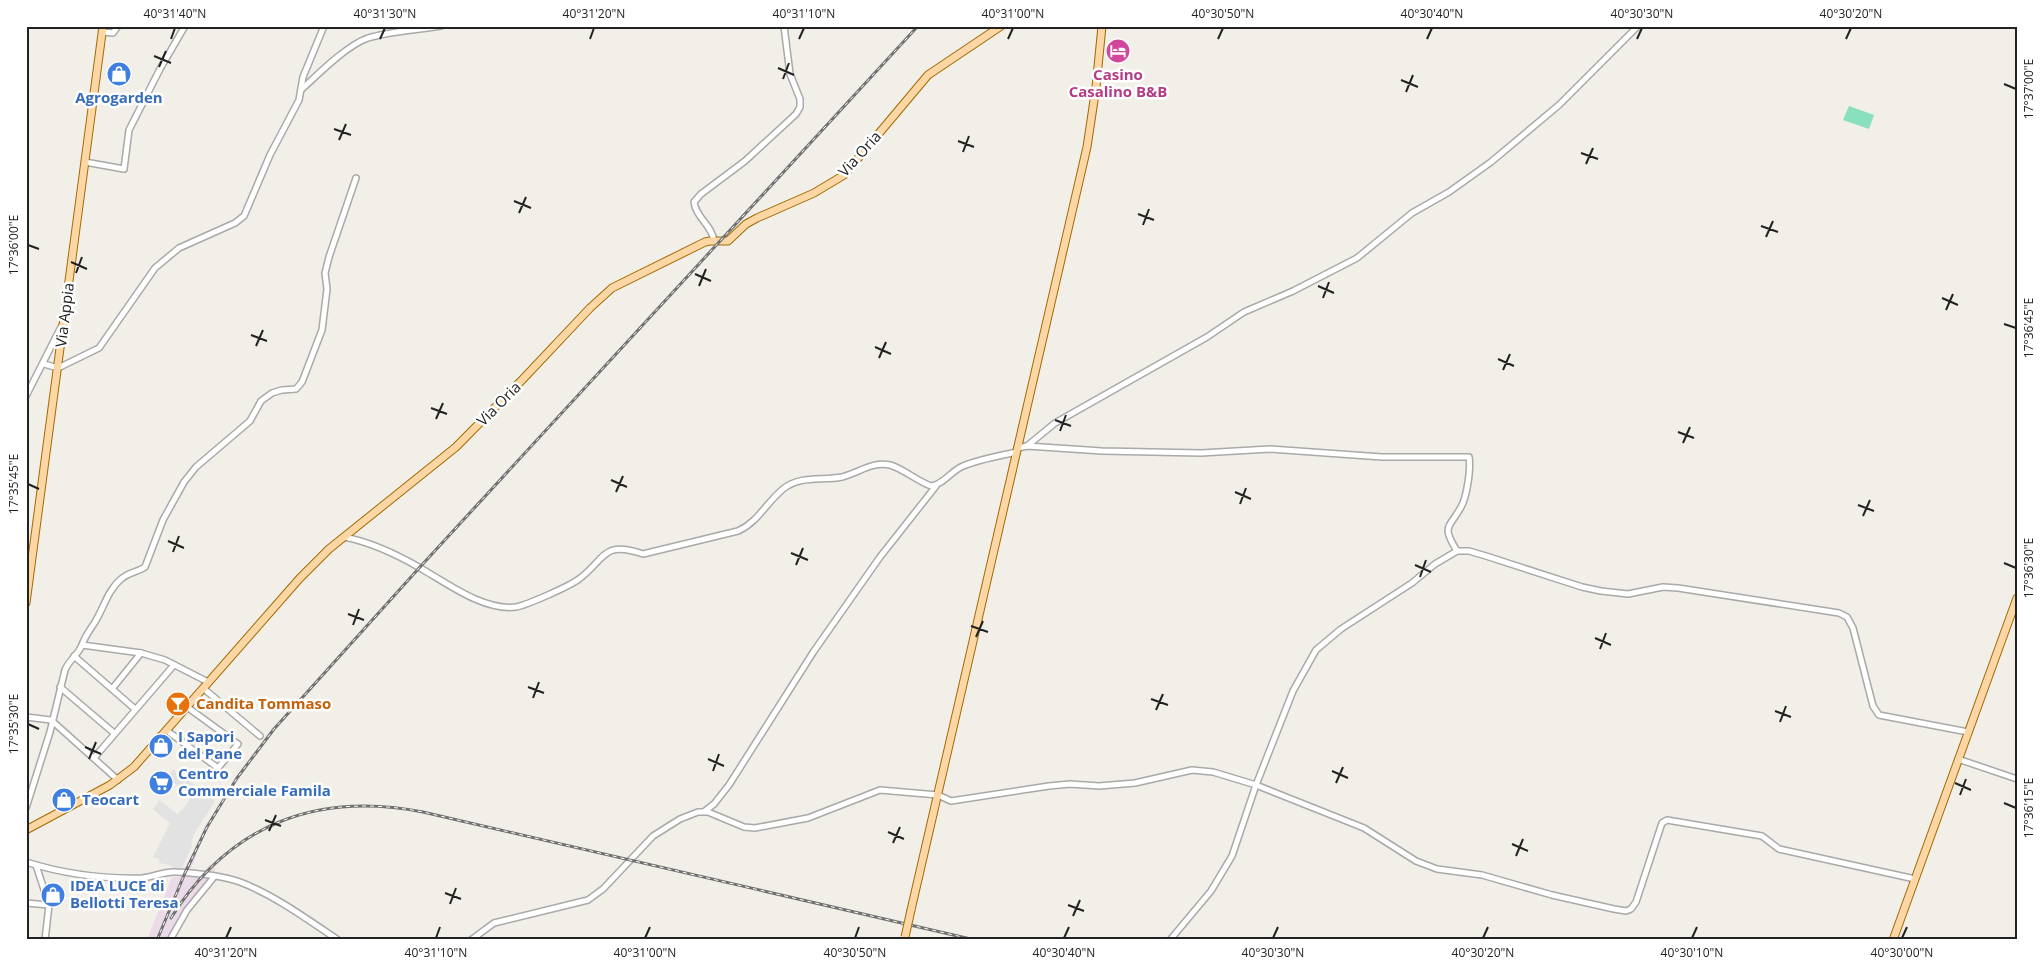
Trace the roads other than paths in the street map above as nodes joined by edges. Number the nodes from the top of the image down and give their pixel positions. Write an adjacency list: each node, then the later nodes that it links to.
1 (118, 26): 9 (street)
2 (185, 26): 11 (street)
3 (324, 26): 10 (street)
4 (441, 26): 10 (street)
5 (784, 26): 13 (street)
6 (1000, 26): 13 (main road, Via Oria)
7 (1103, 26): 19 (main road)
8 (1638, 26): 18 (street)
9 (103, 29): 11 (main road, Via Appia)
10 (301, 91): 16 (street)
11 (85, 162): 14 (main road, Via Appia)
12 (356, 178): 25 (street)
13 (714, 241): 21 (main road, Via Oria)
14 (63, 322): 15 (street); 16 (main road, Via Appia)
15 (44, 364): 16 (street); 17 (street)
16 (58, 368): 24 (main road, Via Appia)
17 (26, 396)
18 (1028, 446): 19 (street); 22 (street)
19 (1017, 450): 20 (street); 46 (main road)
20 (936, 486): 21 (street); 48 (street)
21 (344, 537): 29 (main road, Via Oria)
22 (1457, 551): 38 (street); 45 (street)
23 (2017, 598): 38 (main road)
24 (26, 603)
25 (82, 645): 26 (street); 27 (street)
26 (141, 653): 28 (street); 32 (street)
27 (74, 656): 30 (street); 32 (street)
28 (174, 665): 29 (street); 34 (street)
29 (208, 682): 31 (main road, Via Oria)
30 (60, 687): 36 (street); 39 (street)
31 (203, 688): 33 (main road, Via Oria); 40 (street)
32 (112, 689): 34 (street)
33 (187, 707): 37 (main road, Via Oria); 37 (street)
34 (135, 709): 39 (street)
35 (26, 717): 36 (street)
36 (51, 720): 41 (street); 47 (street)
37 (166, 730): 44 (main road, Via Oria)
38 (1968, 732): 42 (main road)
39 (114, 733): 41 (street)
40 (260, 736)
41 (94, 758): 44 (street)
42 (1958, 759): 43 (street); 53 (main road)
43 (2017, 779)
44 (118, 780): 49 (main road, Via Oria)
45 (1256, 785): 46 (street); 53 (street); 61 (street)
46 (938, 795): 48 (street); 56 (main road, bridge)
47 (26, 808)
48 (705, 811): 60 (street)
49 (26, 830)
50 (26, 862): 51 (street)
51 (36, 865): 52 (street); 55 (street)
52 (214, 877): 58 (street); 59 (street)
53 (1915, 879): 62 (main road)
54 (26, 903): 55 (street)
55 (49, 905): 57 (street)
56 (905, 938)
57 (45, 940)
58 (170, 940)
59 (338, 940)
60 (471, 940)
61 (1170, 940)
62 (1893, 940)

